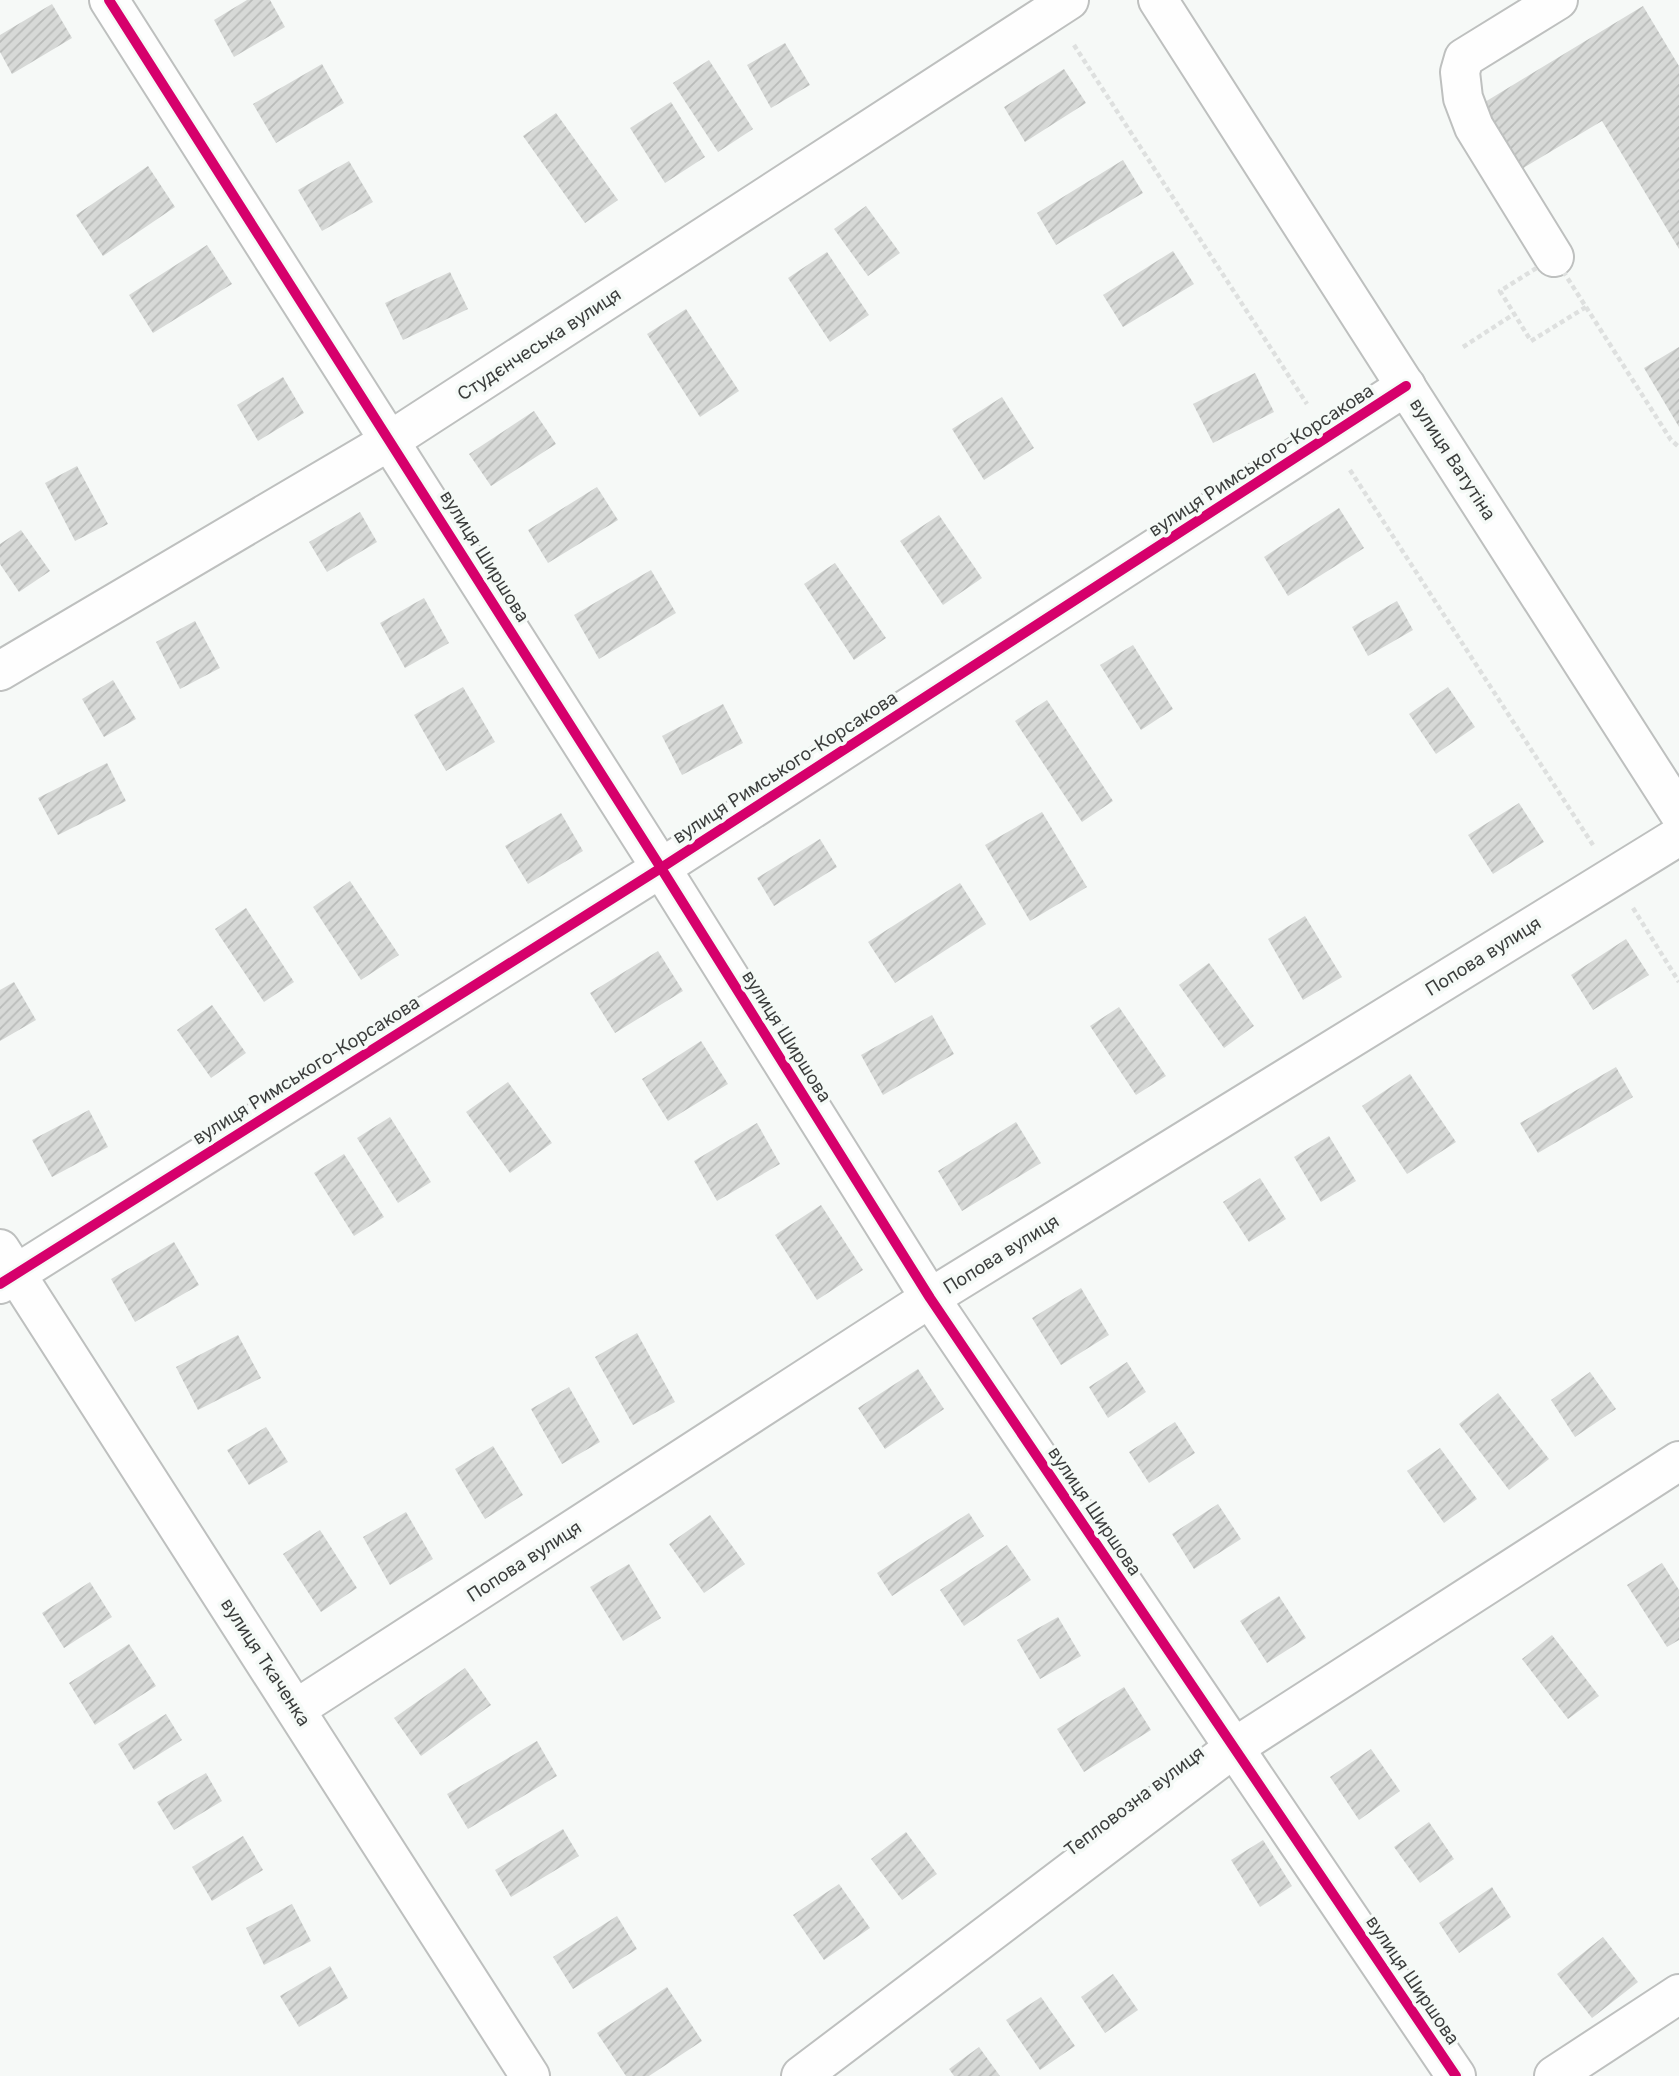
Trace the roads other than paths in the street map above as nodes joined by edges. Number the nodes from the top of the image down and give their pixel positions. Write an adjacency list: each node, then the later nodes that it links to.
1 (109, 0): 7 (street, вулиця Ширшова)
2 (1558, 0): 5 (street)
3 (1167, 3): 6 (street, вулиця Ватутіна)
4 (1060, 6): 7 (street, Студєнчеська вулиця)
5 (1554, 257)
6 (1406, 386): 9 (street, вулиця Ватутіна); 11 (street, вулиця Римського-Корсакова)
7 (391, 440): 8 (street, Студєнчеська вулиця); 11 (street, вулиця Ширшова)
8 (0, 671)
9 (1679, 813)
10 (1679, 836): 13 (street, Попова вулиця)
11 (661, 868): 12 (street, вулиця Римського-Корсакова); 13 (street, вулиця Ширшова)
12 (5, 1269): 15 (street, вулиця Ткаченка)
13 (930, 1298): 15 (street, Попова вулиця); 16 (street, вулиця Ширшова)
14 (1679, 1461): 16 (street, Тепловозна вулиця)
15 (296, 1709): 18 (street, вулиця Ткаченка)
16 (1235, 1747): 19 (street, Тепловозна вулиця); 20 (street, вулиця Ширшова)
17 (1679, 1994): 21 (street)
18 (530, 2076)
19 (801, 2076)
20 (1456, 2076)
21 (1554, 2076)

